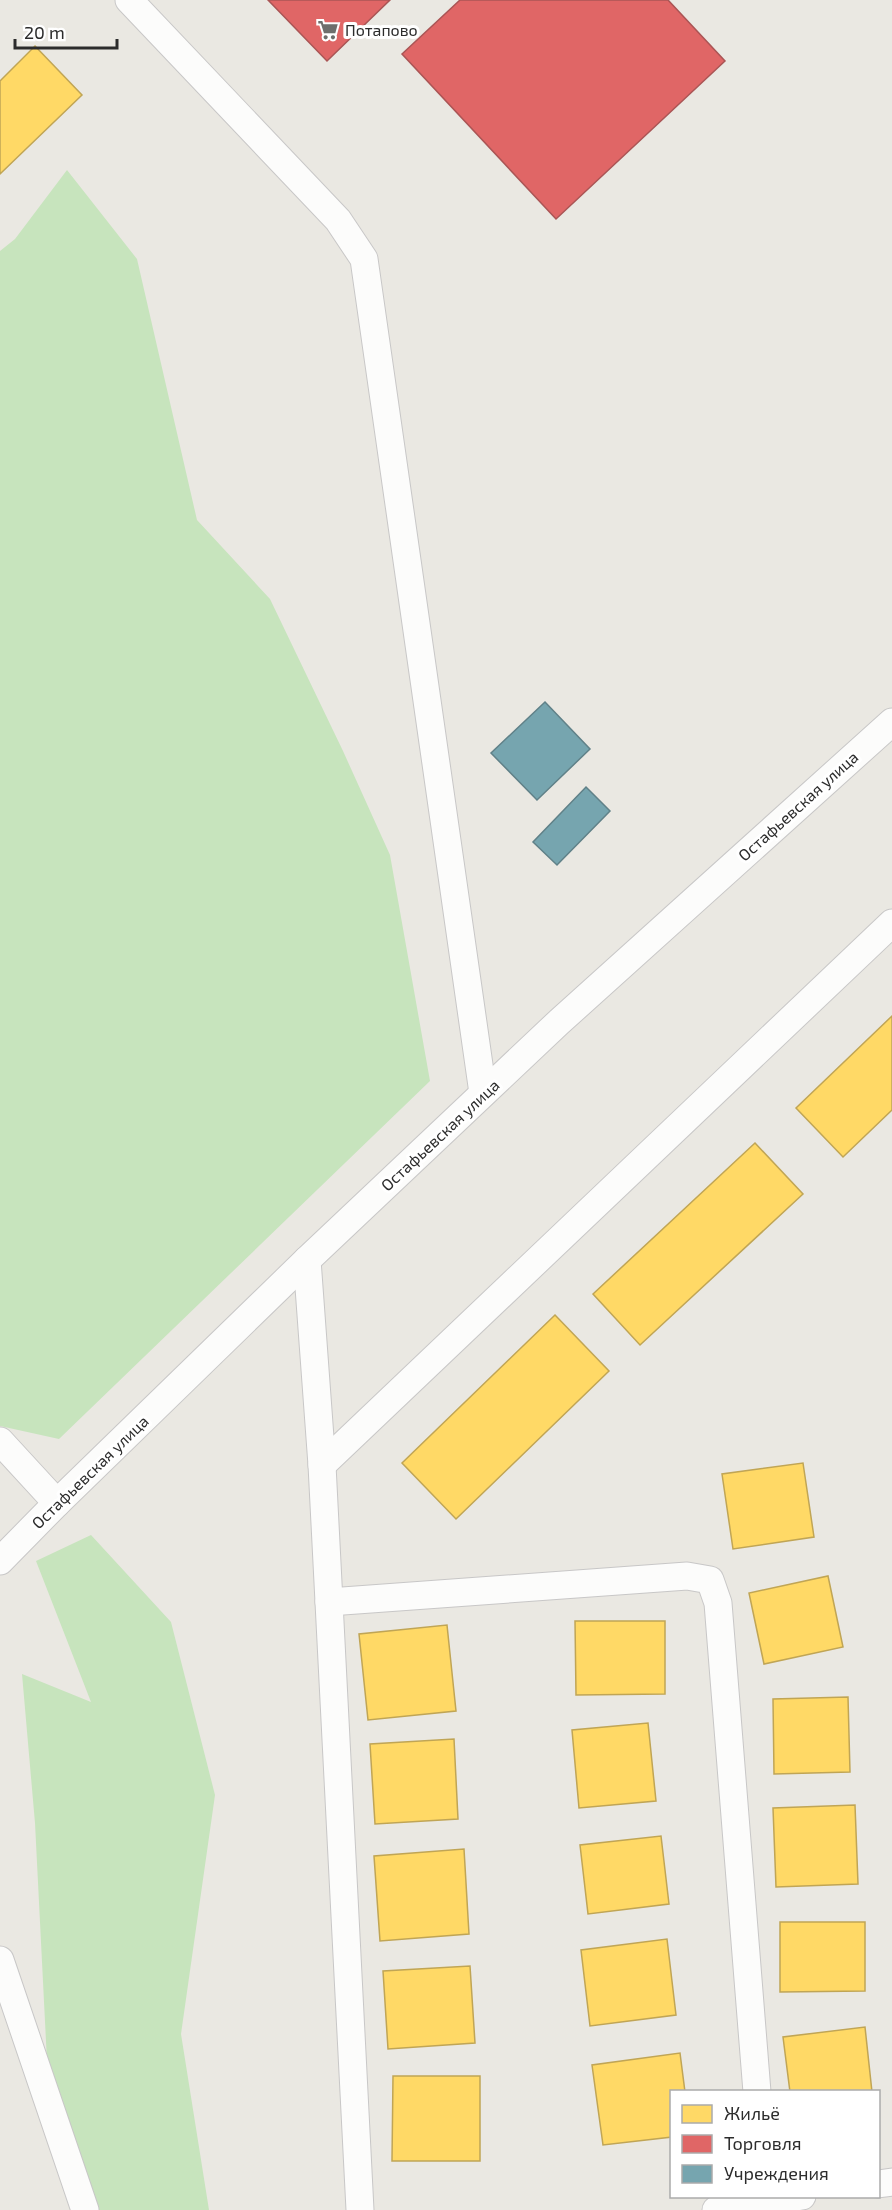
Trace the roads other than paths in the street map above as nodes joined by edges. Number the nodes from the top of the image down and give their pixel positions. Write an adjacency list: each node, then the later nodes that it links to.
1 (129, 0): 4 (street)
2 (892, 722): 4 (street, Остафьевская улица)
3 (892, 923): 7 (street)
4 (483, 1094): 5 (street, Остафьевская улица)
5 (307, 1260): 7 (street); 8 (street, Остафьевская улица)
6 (0, 1441): 8 (street)
7 (322, 1465): 10 (street)
8 (57, 1503): 9 (street, Остафьевская улица)
9 (0, 1561)
10 (329, 1602): 12 (street); 15 (street)
11 (0, 1960): 14 (street)
12 (757, 2090)
13 (766, 2199): 16 (street)
14 (85, 2210)
15 (360, 2210)
16 (717, 2210)

